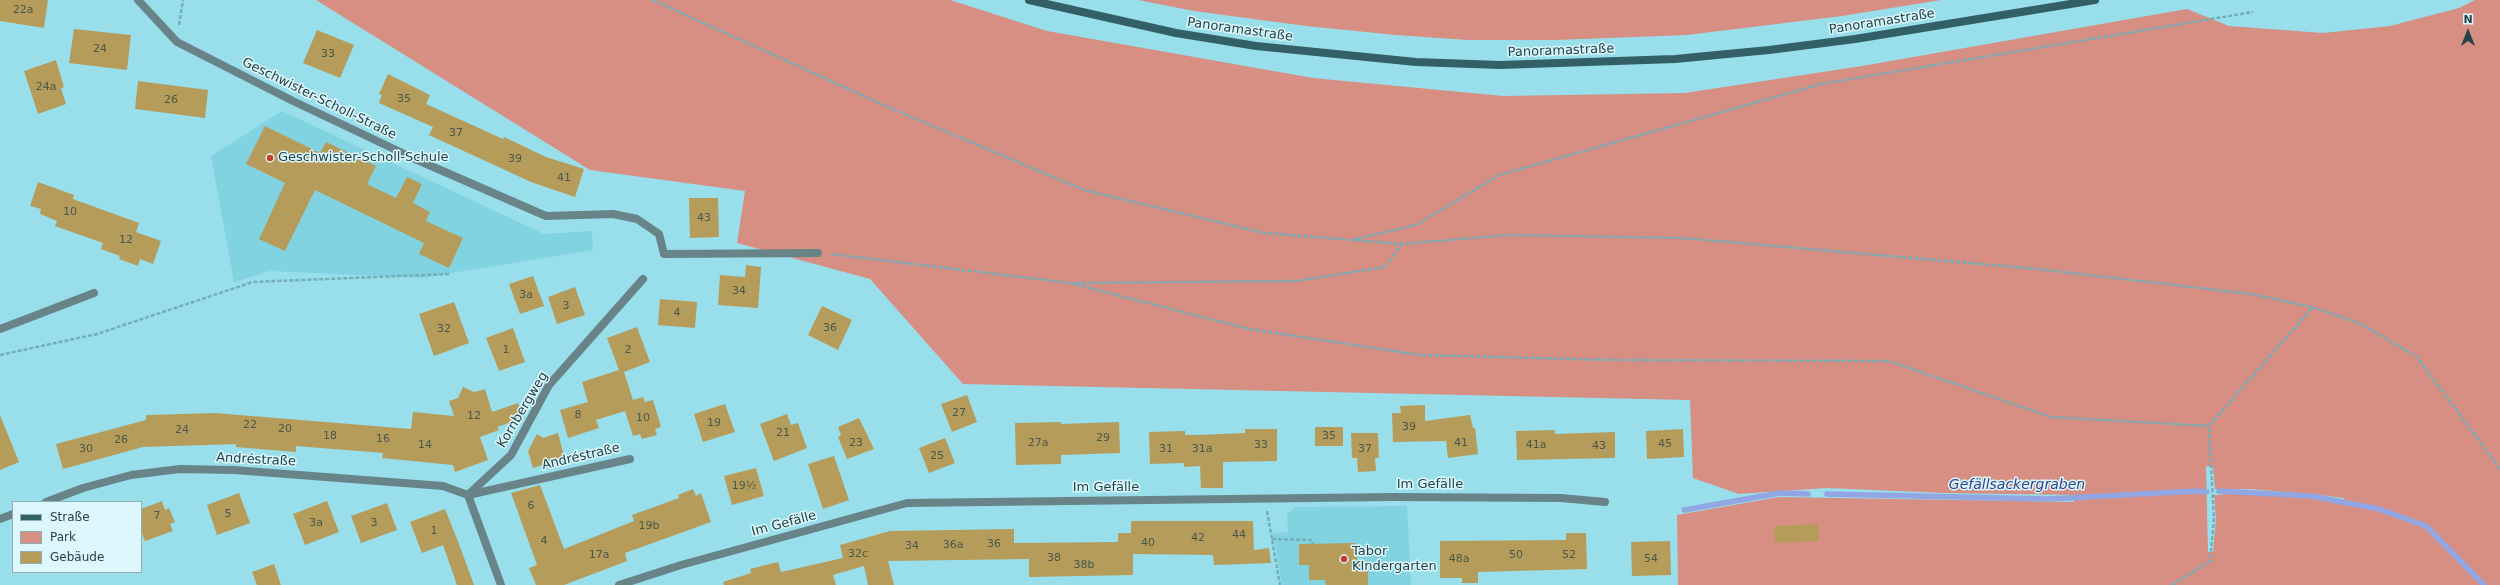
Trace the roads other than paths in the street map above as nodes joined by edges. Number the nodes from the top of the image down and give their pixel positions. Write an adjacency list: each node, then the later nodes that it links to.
1 (138, 0): 4 (street, Geschwister-Scholl-Straße)
2 (1029, 0): 3 (main road, Panoramastraße)
3 (2095, 0)
4 (818, 253)
5 (643, 279): 9 (street, Kornbergweg)
6 (94, 293): 7 (street)
7 (0, 329)
8 (630, 459): 9 (street, Andréstraße)
9 (468, 495): 10 (street, Andréstraße); 14 (street)
10 (49, 501)
11 (1605, 502): 15 (street, Im Gefälle)
12 (12, 514): 13 (street)
13 (0, 519)
14 (501, 585)
15 (621, 585)

